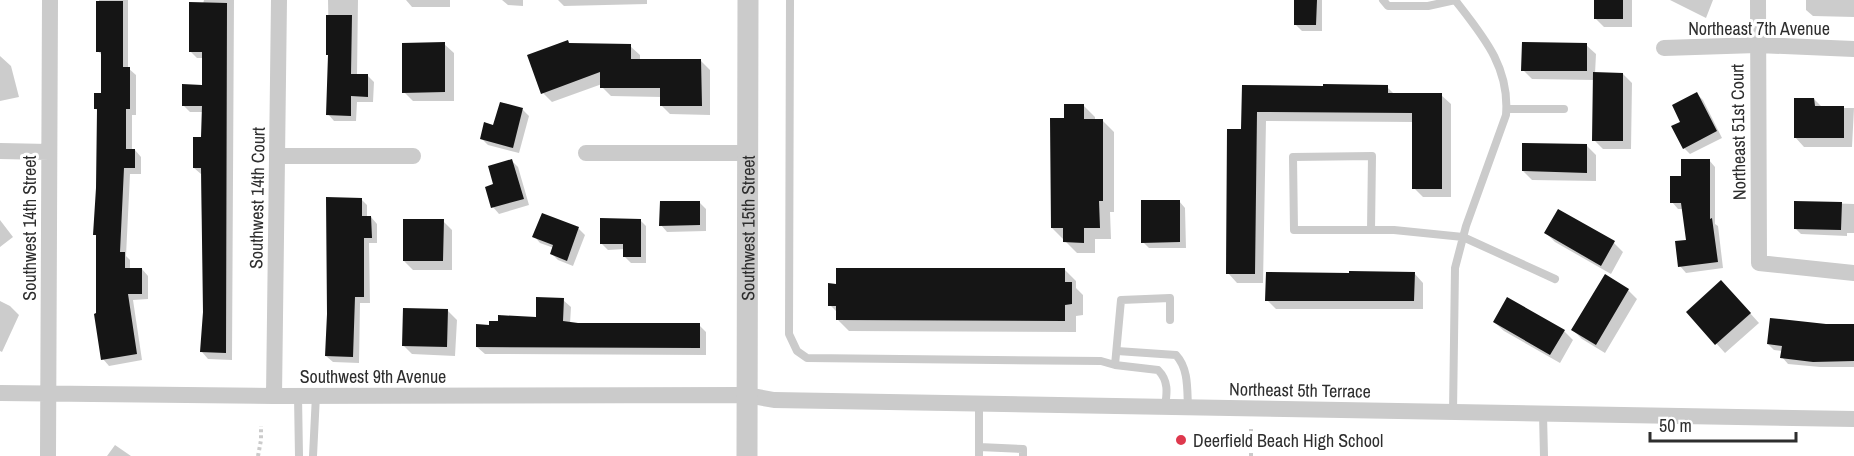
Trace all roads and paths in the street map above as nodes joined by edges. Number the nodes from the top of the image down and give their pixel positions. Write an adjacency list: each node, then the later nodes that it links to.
1 (50, 0): 14 (street, Southwest 14th Street)
2 (279, 0): 17 (street, Southwest 14th Court)
3 (748, 0): 16 (street, Southwest 15th Street)
4 (790, 0): 25 (lane)
5 (1383, 0): 6 (lane)
6 (1455, 0): 11 (lane)
7 (1758, 0): 8 (street, Northeast 51st Court)
8 (1757, 45): 9 (street, Northeast 7th Avenue); 10 (street, Northeast 7th Avenue); 21 (street, Northeast 51st Court)
9 (1664, 48)
10 (1854, 49)
11 (1507, 109): 12 (lane); 20 (lane)
12 (1564, 109)
13 (0, 151): 14 (street)
14 (50, 152): 27 (street, Southwest 14th Street)
15 (586, 153): 16 (street)
16 (747, 153): 29 (street, Southwest 15th Street)
17 (277, 156): 18 (street); 30 (street, Southwest 14th Court)
18 (413, 156)
19 (1371, 230): 19 (lane); 20 (lane)
20 (1463, 237): 22 (lane); 35 (lane)
21 (1854, 273)
22 (1555, 279)
23 (1170, 320): 24 (lane)
24 (1117, 351): 25 (lane); 34 (lane)
25 (1116, 365): 33 (lane)
26 (0, 393): 27 (street, Southwest 9th Avenue)
27 (48, 393): 30 (street, Southwest 9th Avenue); 41 (street, Southwest 14th Street)
28 (316, 395): 29 (street, Southwest 9th Avenue); 31 (street, Southwest 9th Avenue); 44 (lane)
29 (747, 395): 32 (street, Northeast 5th Terrace); 45 (street, Southwest 15th Street)
30 (274, 396): 31 (street, Southwest 9th Avenue)
31 (298, 396): 43 (lane)
32 (979, 404): 33 (street, Northeast 5th Terrace); 40 (lane)
33 (1165, 408): 34 (street, Northeast 5th Terrace)
34 (1188, 408): 35 (street, Northeast 5th Terrace)
35 (1452, 412): 36 (street, Northeast 5th Terrace)
36 (1543, 414): 37 (street, Northeast 5th Terrace); 48 (lane)
37 (1854, 419)
38 (261, 426): 42 (path)
39 (1251, 427): 47 (path)
40 (979, 451): 46 (lane)
41 (48, 456)
42 (258, 456)
43 (299, 456)
44 (313, 456)
45 (747, 456)
46 (1023, 456)
47 (1251, 456)
48 (1544, 456)

